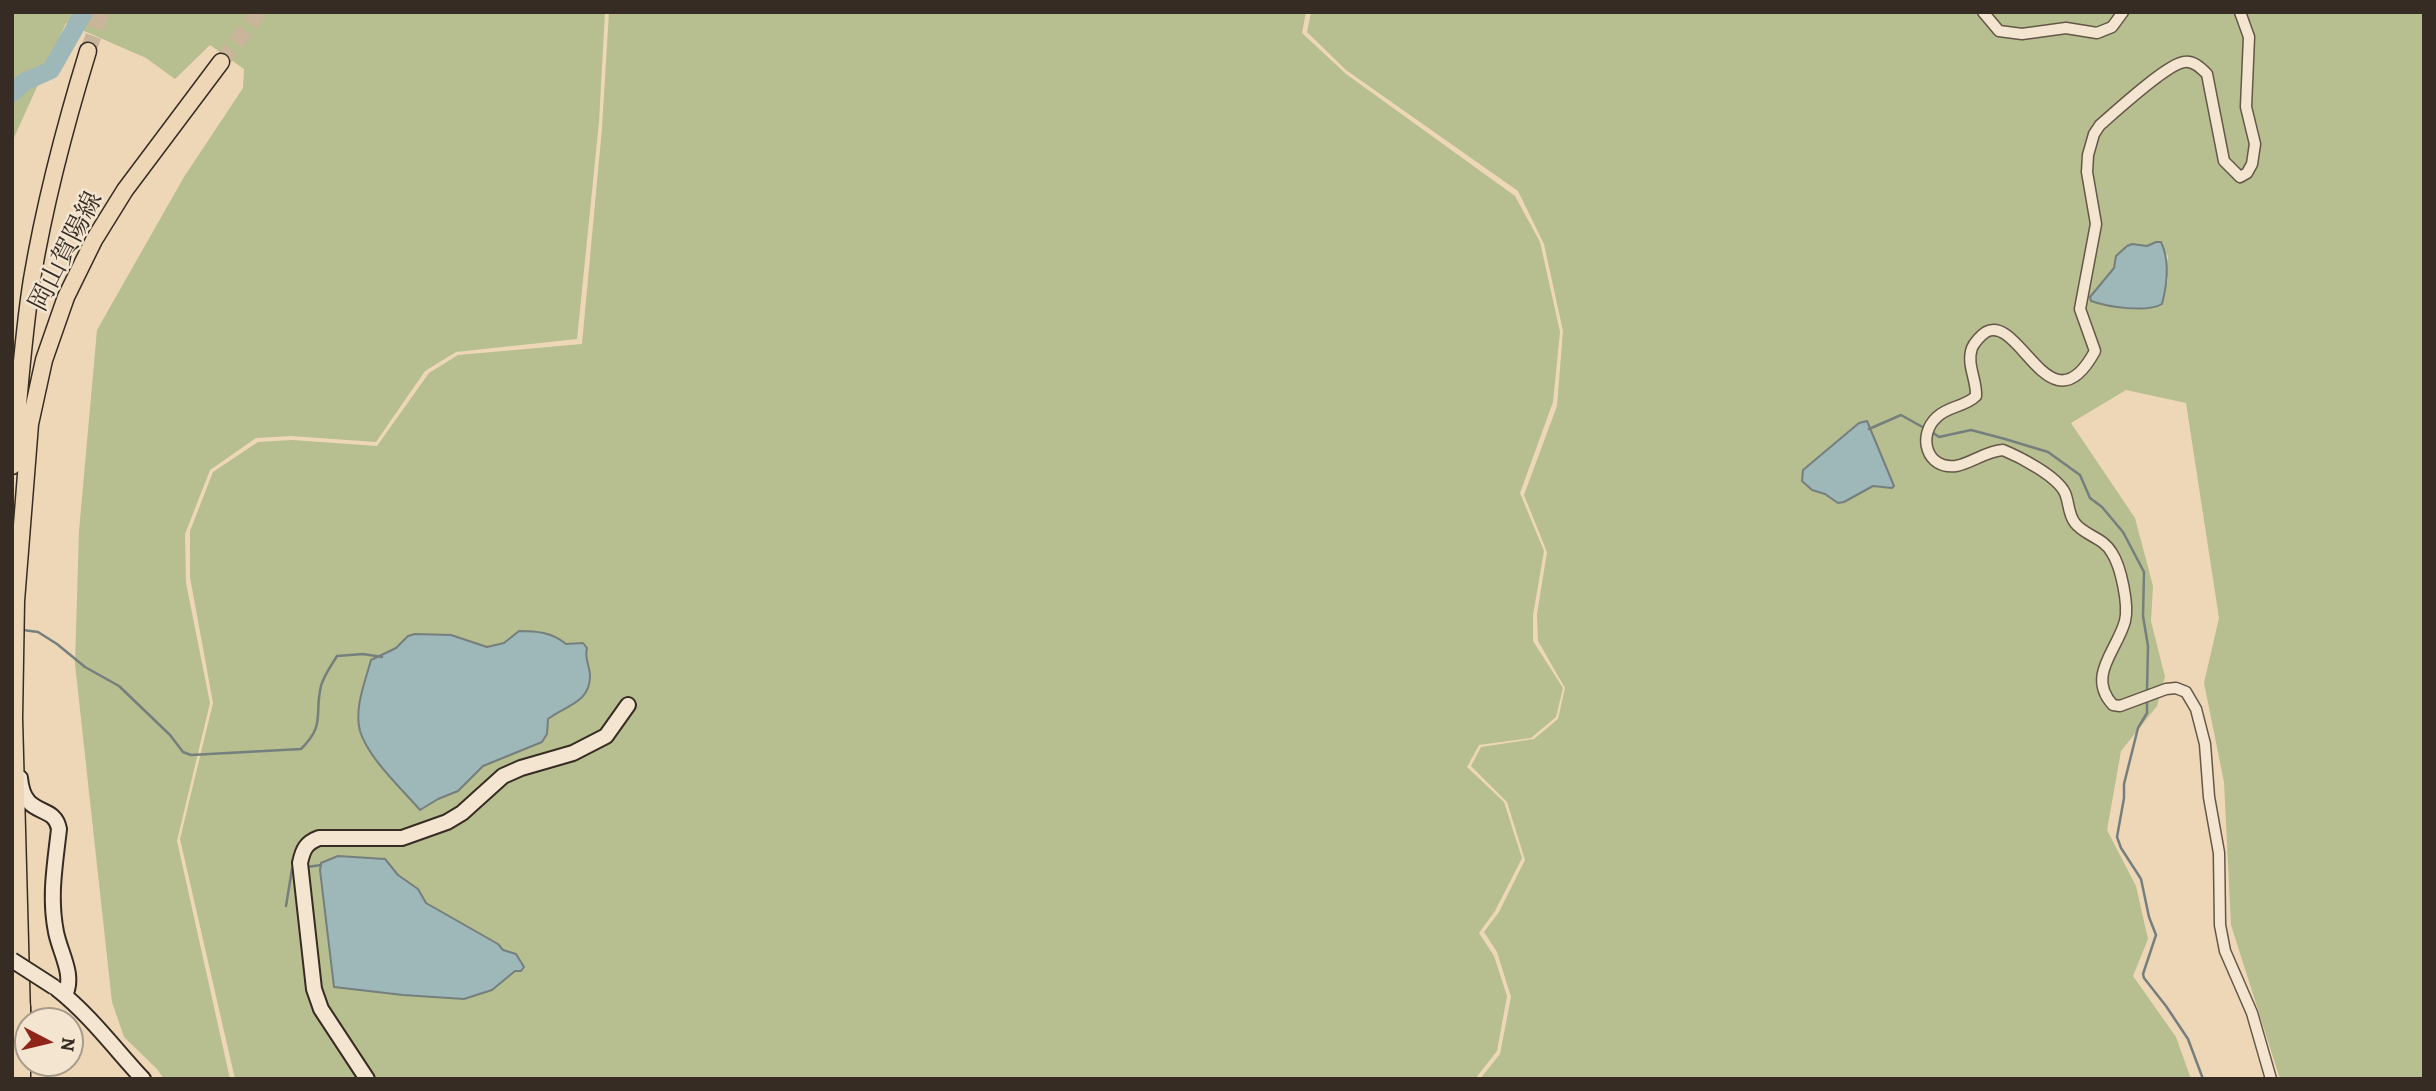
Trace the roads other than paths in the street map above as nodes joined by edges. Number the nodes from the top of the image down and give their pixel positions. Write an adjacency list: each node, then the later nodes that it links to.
1 (1983, 12): 2 (street)
2 (2123, 12)
3 (2240, 12): 16 (street)
4 (88, 51): 6 (main road, 岡山賀陽線)
5 (221, 62): 8 (main road, 岡山賀陽線)
6 (12, 466)
7 (628, 705): 15 (street)
8 (13, 718): 9 (street); 10 (main road, 岡山賀陽線)
9 (38, 810): 10 (street); 12 (street)
10 (19, 936): 13 (main road, 岡山賀陽線)
11 (12, 960): 12 (street, bridge)
12 (60, 991): 14 (street)
13 (21, 1007)
14 (144, 1079)
15 (367, 1079)
16 (2271, 1079)

